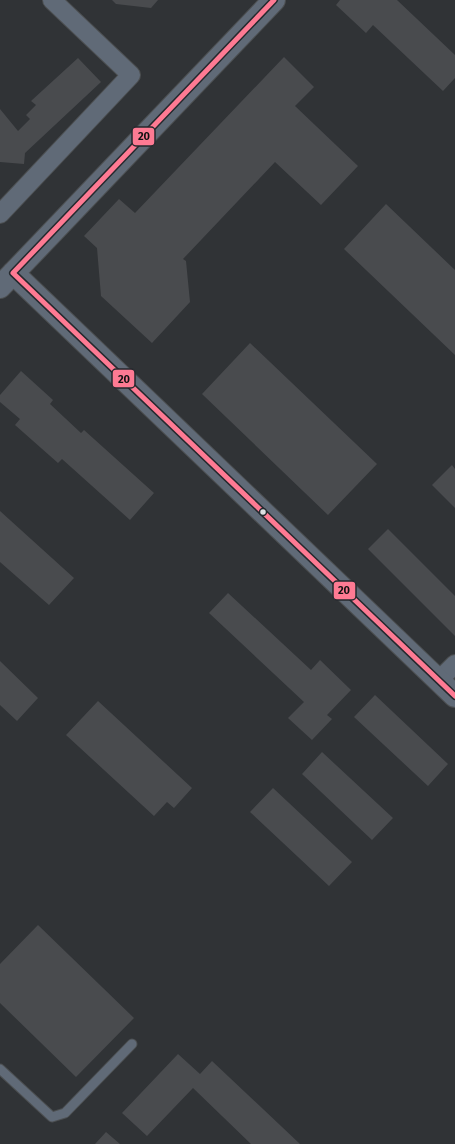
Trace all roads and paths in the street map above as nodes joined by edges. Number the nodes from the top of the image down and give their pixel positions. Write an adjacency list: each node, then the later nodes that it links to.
1 (52, 0): 3 (street)
2 (274, 0): 4 (street)
3 (2, 206)
4 (6, 280): 6 (street)
5 (455, 664): 6 (street)
6 (439, 680): 7 (street)
7 (455, 696)
8 (132, 1044): 9 (lane)
9 (0, 1069)

